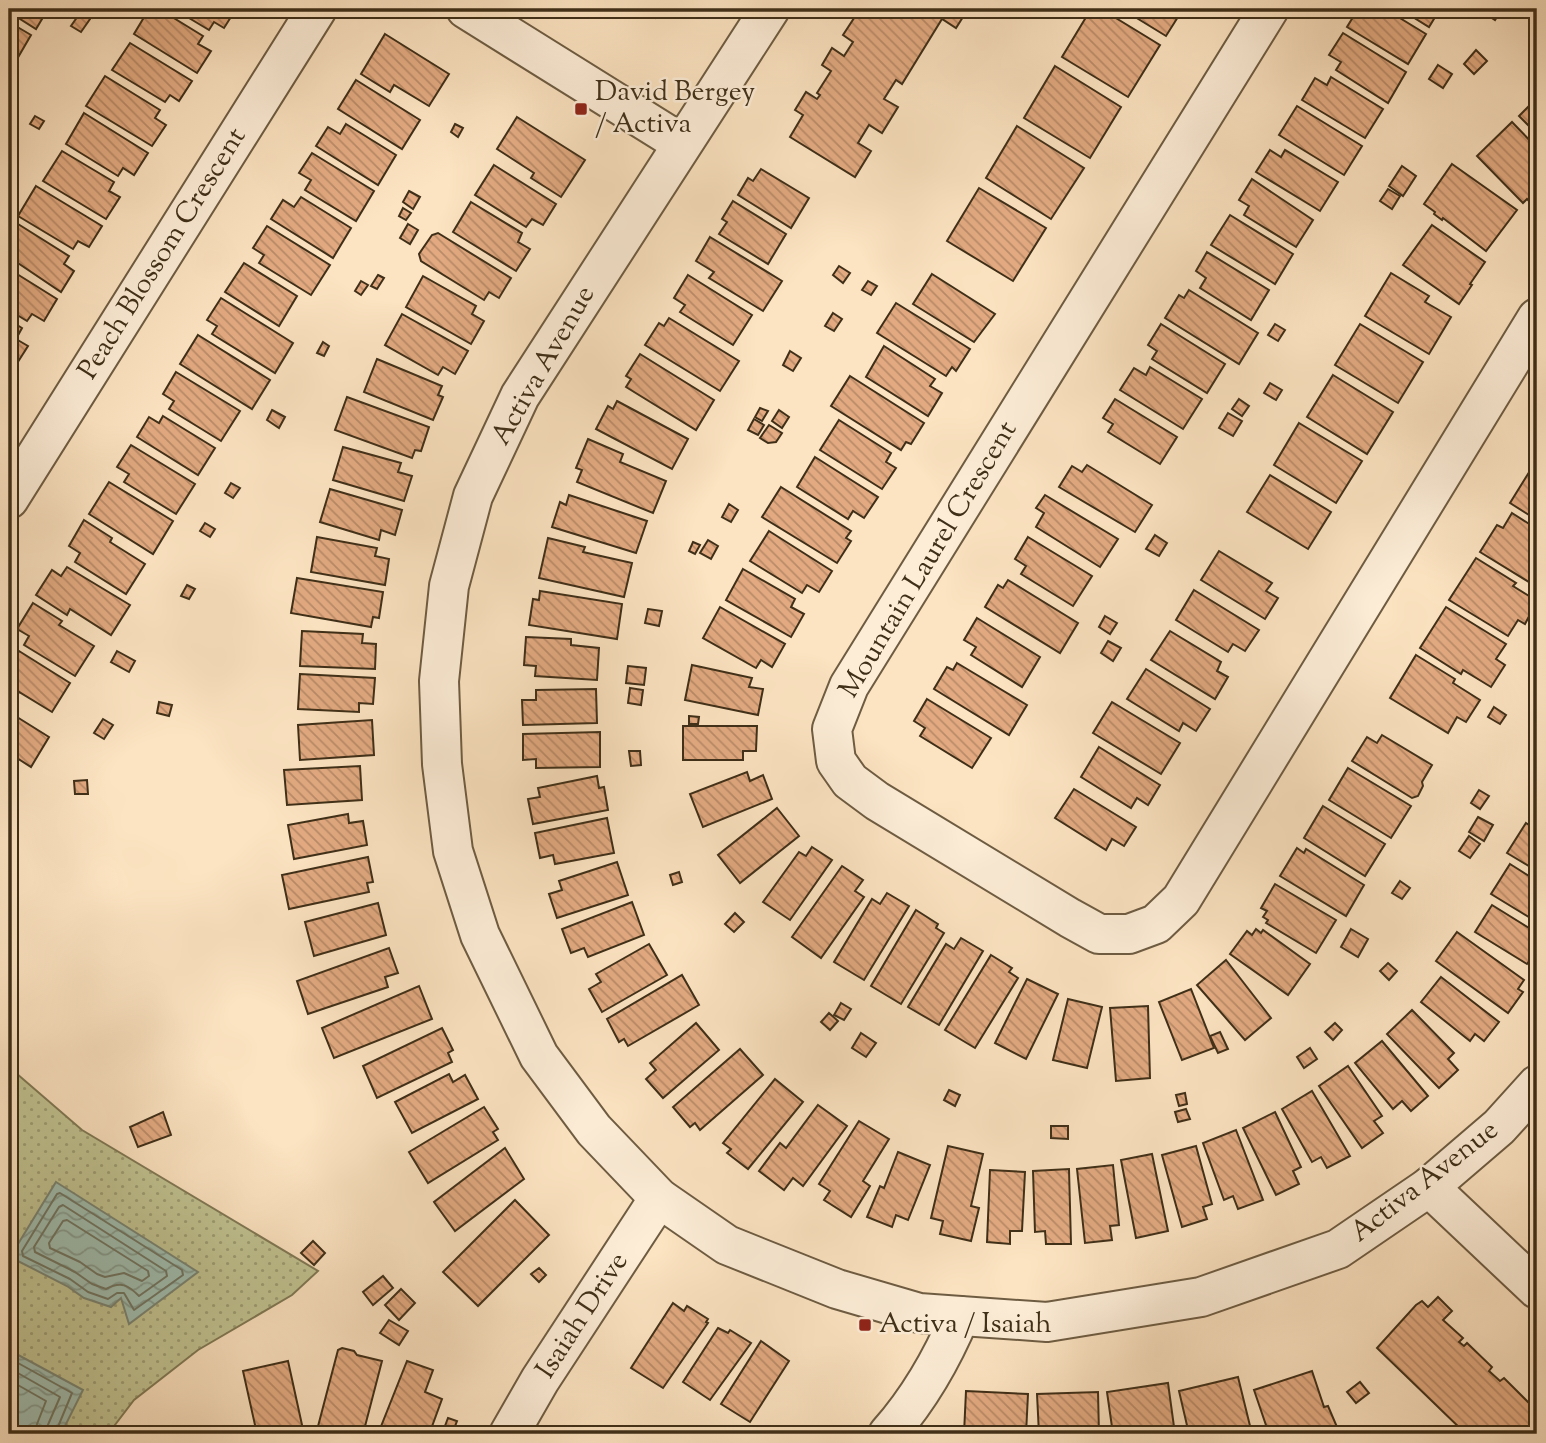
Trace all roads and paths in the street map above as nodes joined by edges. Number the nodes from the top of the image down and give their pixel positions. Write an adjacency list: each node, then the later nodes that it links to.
1 (317, 9): 7 (street, Peach Blossom Crescent)
2 (466, 9): 5 (street)
3 (770, 9): 5 (street, Activa Avenue)
4 (1269, 9): 6 (street, Mountain Laurel Crescent)
5 (681, 143): 10 (street, Activa Avenue)
6 (1537, 318)
7 (9, 499)
8 (1537, 1085): 9 (street, Activa Avenue)
9 (1429, 1186): 11 (street); 12 (street, Activa Avenue)
10 (659, 1198): 12 (street, Activa Avenue); 13 (street, Isaiah Drive)
11 (1537, 1289)
12 (960, 1316): 14 (street)
13 (509, 1434)
14 (888, 1434)

